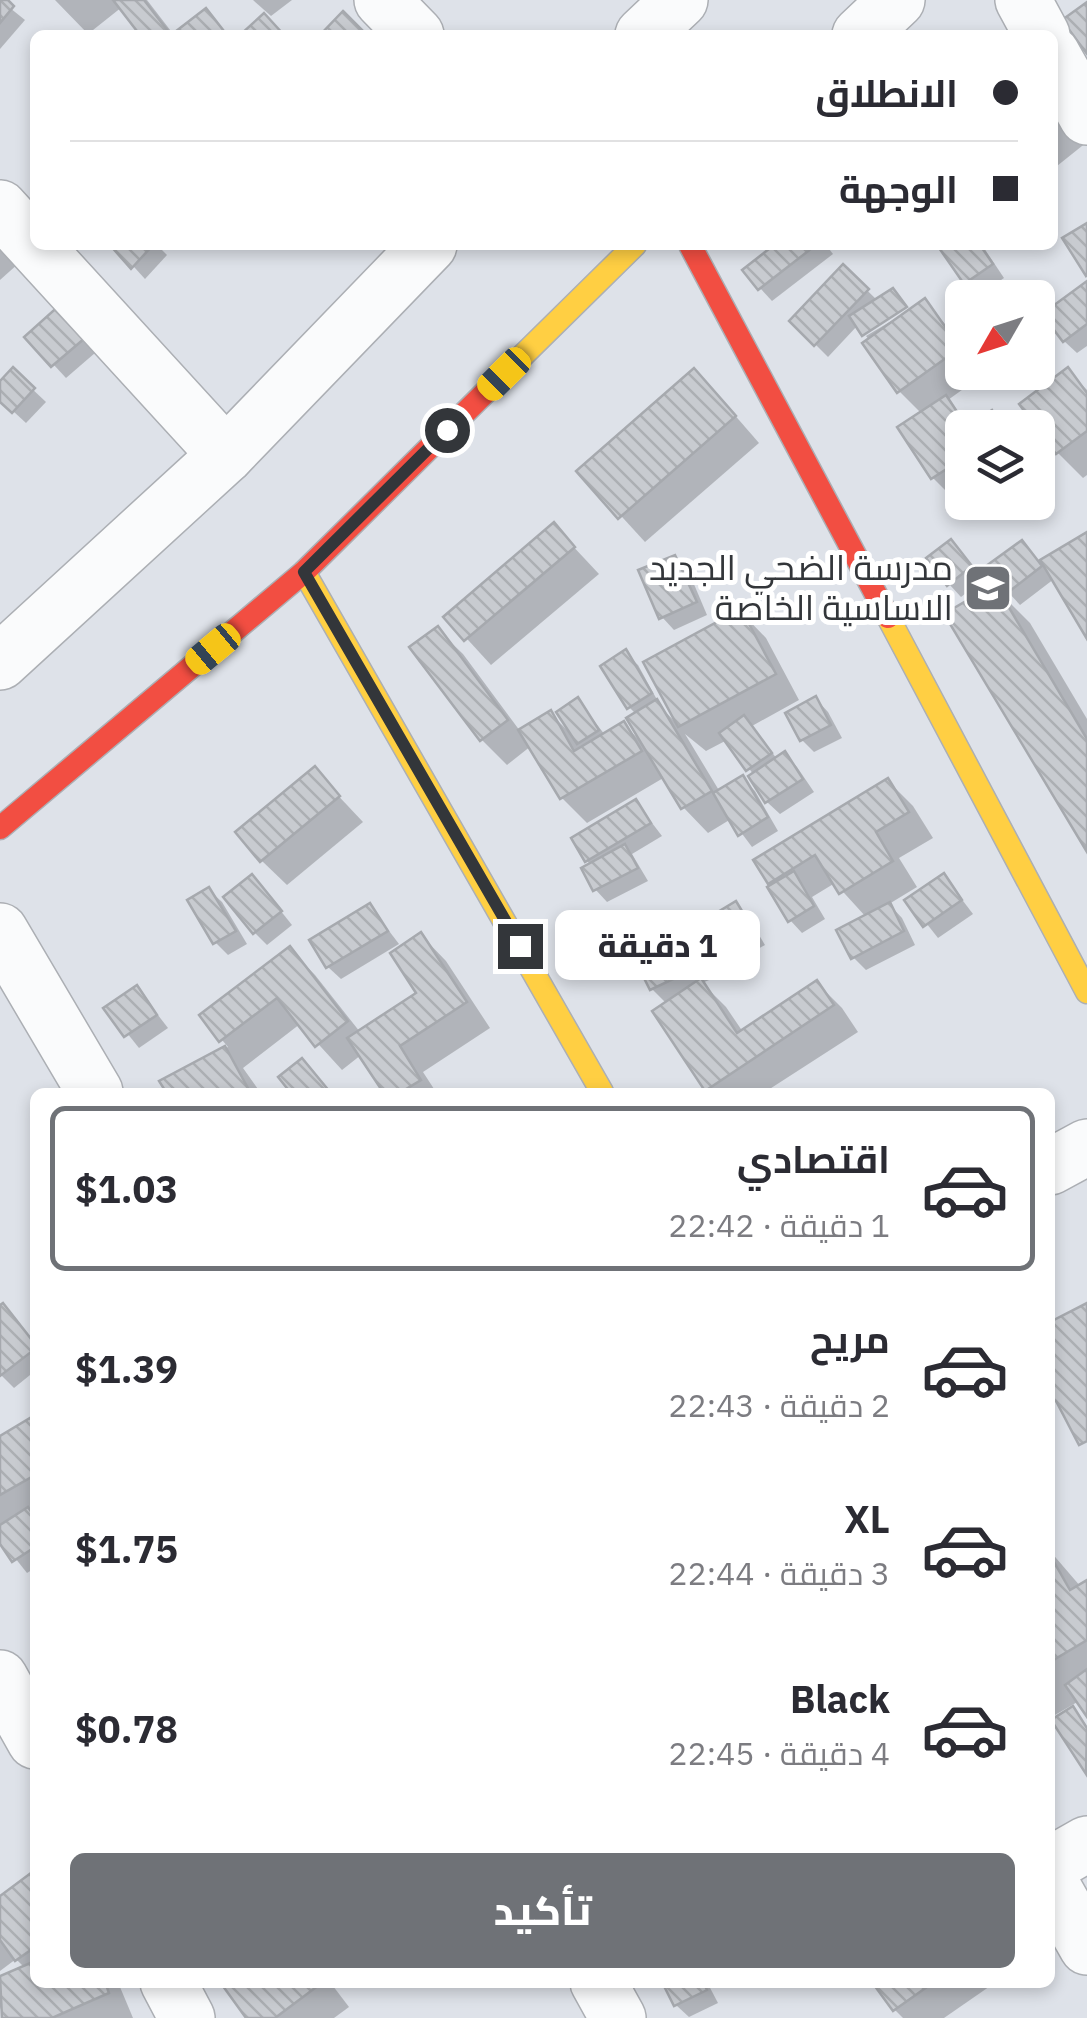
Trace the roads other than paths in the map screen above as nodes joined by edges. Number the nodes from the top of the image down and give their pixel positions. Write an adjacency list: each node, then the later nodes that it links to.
1 (382, 0): 5 (street)
2 (680, 0): 6 (street)
3 (897, 0): 7 (street)
4 (1023, 0): 8 (street)
5 (411, 30)
6 (648, 30)
7 (865, 30)
8 (1039, 30)
9 (1058, 65): 10 (street)
10 (1087, 117)
11 (0, 208): 12 (street)
12 (30, 241)
13 (38, 250): 17 (street)
14 (424, 250): 17 (street)
15 (629, 250): 18 (street)
16 (693, 250): 22 (street)
17 (226, 455): 19 (street)
18 (304, 572): 20 (street); 24 (street)
19 (0, 662)
20 (0, 828)
21 (0, 931): 23 (street)
22 (1087, 992)
23 (93, 1088)
24 (600, 1088)
25 (1087, 1148): 26 (street)
26 (1055, 1164)
27 (0, 1678): 28 (street)
28 (24, 1734)
29 (1087, 1844): 30 (street)
30 (1055, 1862)
31 (1055, 1891): 32 (street)
32 (1087, 1947)
33 (171, 1988): 35 (street)
34 (601, 1988): 36 (street)
35 (187, 2018)
36 (618, 2018)

